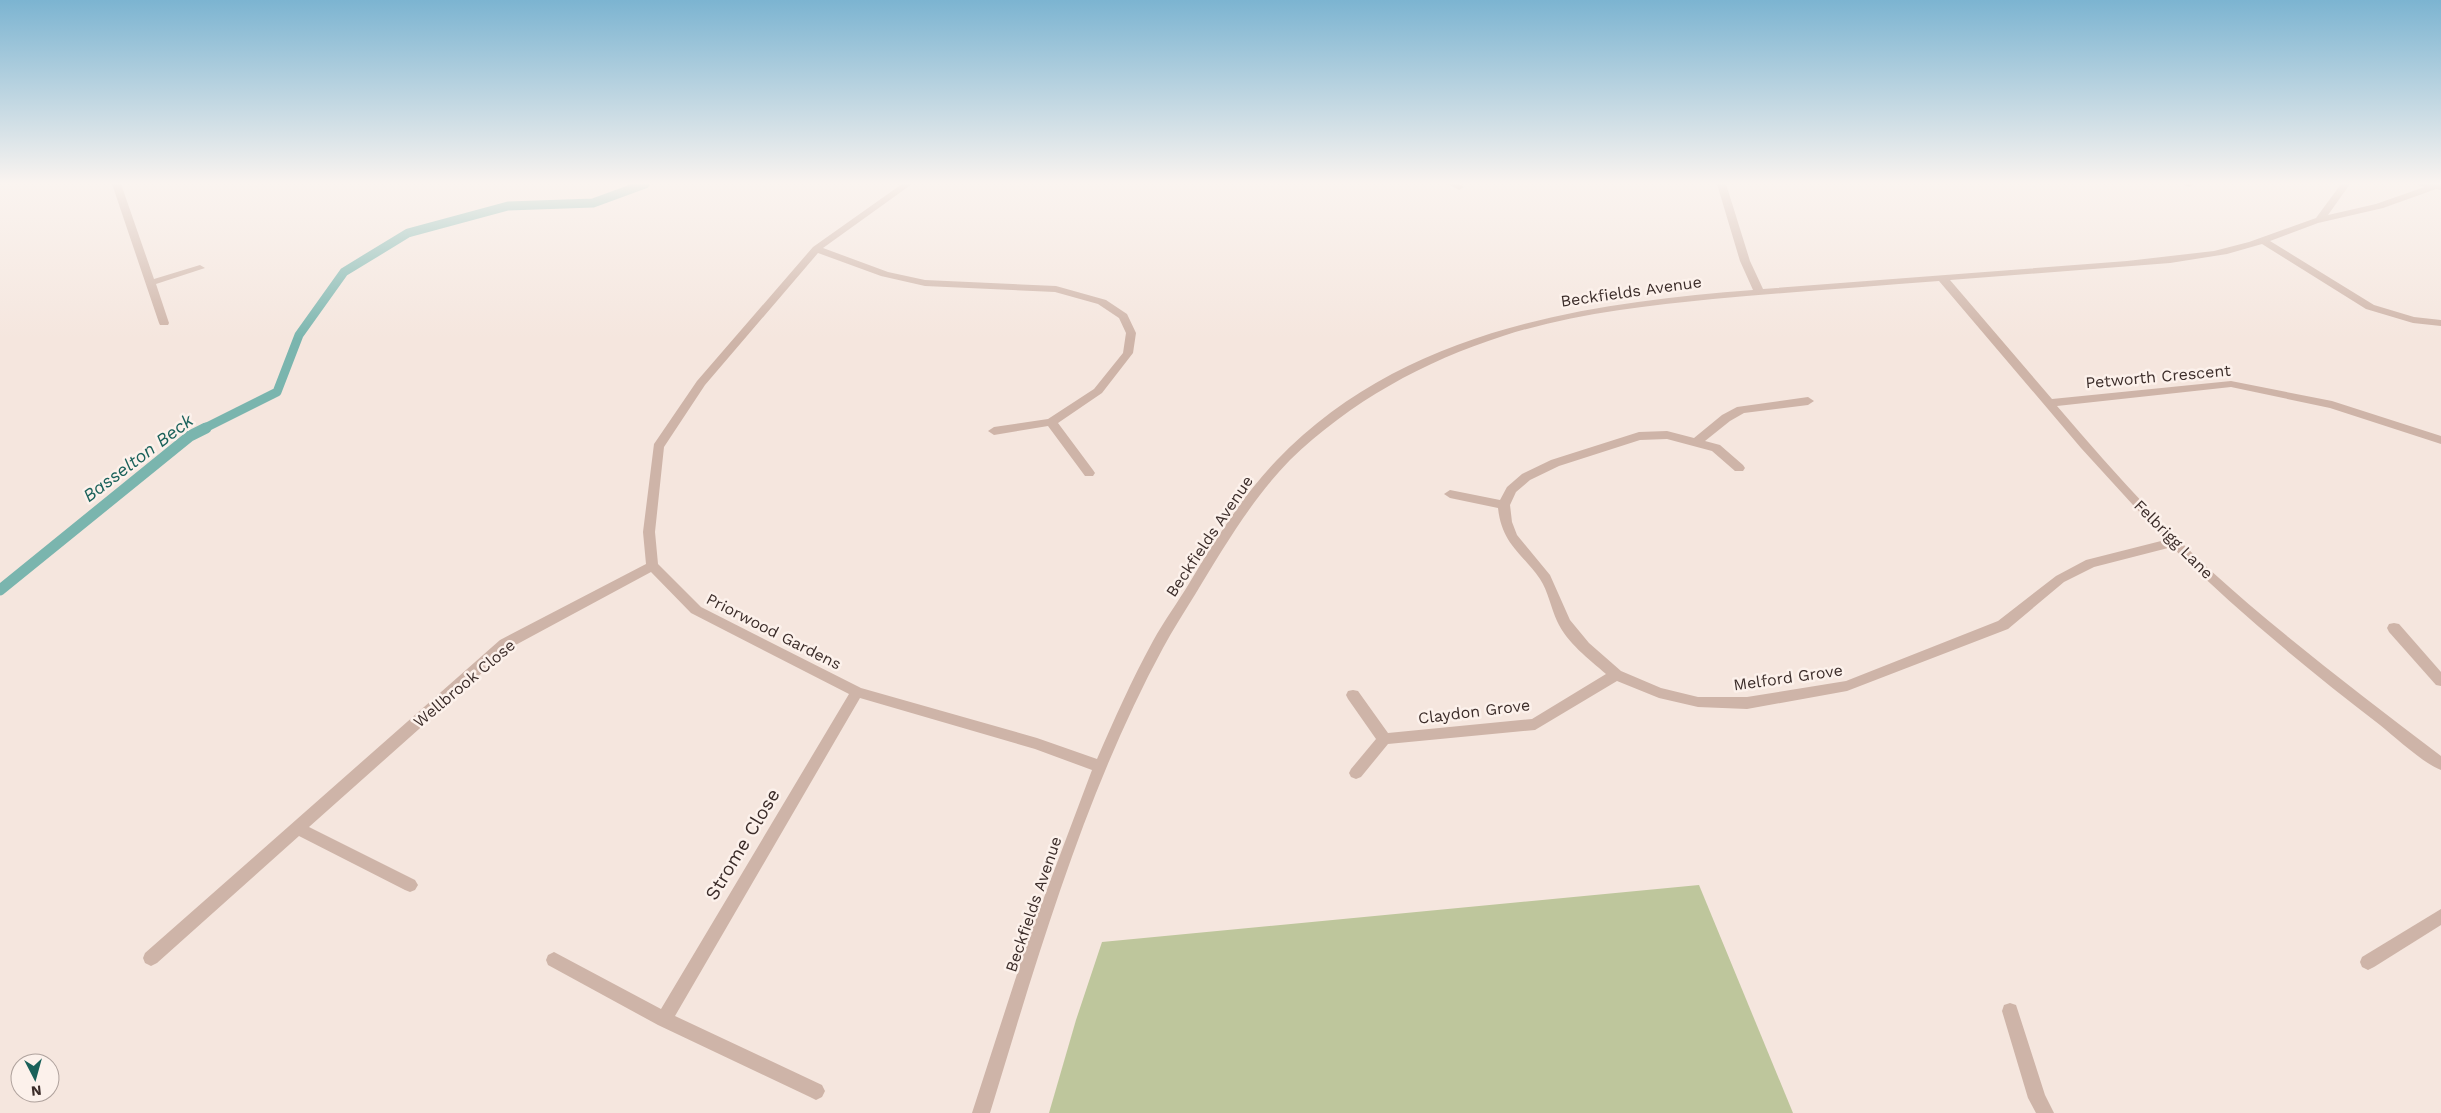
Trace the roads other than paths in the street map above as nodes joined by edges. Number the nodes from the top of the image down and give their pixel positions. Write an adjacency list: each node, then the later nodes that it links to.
1 (134, 236): 9 (street)
2 (834, 236): 6 (street)
3 (1736, 236): 10 (street)
4 (2280, 236): 5 (street, Beckfields Avenue)
5 (2265, 242): 8 (street, Beckfields Avenue); 12 (street)
6 (816, 249): 15 (street); 24 (street)
7 (200, 268): 9 (street)
8 (1942, 278): 10 (street, Beckfields Avenue); 14 (street, Felbrigg Lane)
9 (150, 283): 11 (street)
10 (1759, 292): 32 (street, Beckfields Avenue)
11 (164, 323)
12 (2441, 323)
13 (1808, 401): 18 (street)
14 (2050, 403): 17 (street, Petworth Crescent); 23 (street, Felbrigg Lane)
15 (1051, 422): 16 (street); 20 (street)
16 (994, 431)
17 (2441, 440)
18 (1696, 442): 19 (street); 22 (street)
19 (1739, 468)
20 (1089, 473)
21 (1450, 494): 22 (street)
22 (1504, 505): 26 (street, Melford Grove)
23 (2174, 542): 26 (street, Melford Grove); 31 (street, Felbrigg Lane)
24 (652, 566): 28 (street, Priorwood Gardens); 34 (street, Wellbrook Close)
25 (2394, 628): 27 (street)
26 (1616, 675): 30 (street, Claydon Grove)
27 (2441, 681)
28 (857, 692): 32 (street, Priorwood Gardens); 41 (street, Strome Close)
29 (1352, 695): 30 (street)
30 (1384, 739): 33 (street)
31 (2441, 764)
32 (1101, 767): 43 (street, Beckfields Avenue)
33 (1356, 773)
34 (297, 828): 35 (street); 37 (street, Wellbrook Close)
35 (410, 885)
36 (2441, 916): 39 (street)
37 (152, 958)
38 (554, 960): 41 (street)
39 (2368, 962)
40 (2010, 1011): 44 (street)
41 (664, 1018): 42 (street)
42 (816, 1091)
43 (981, 1113)
44 (2044, 1113)

